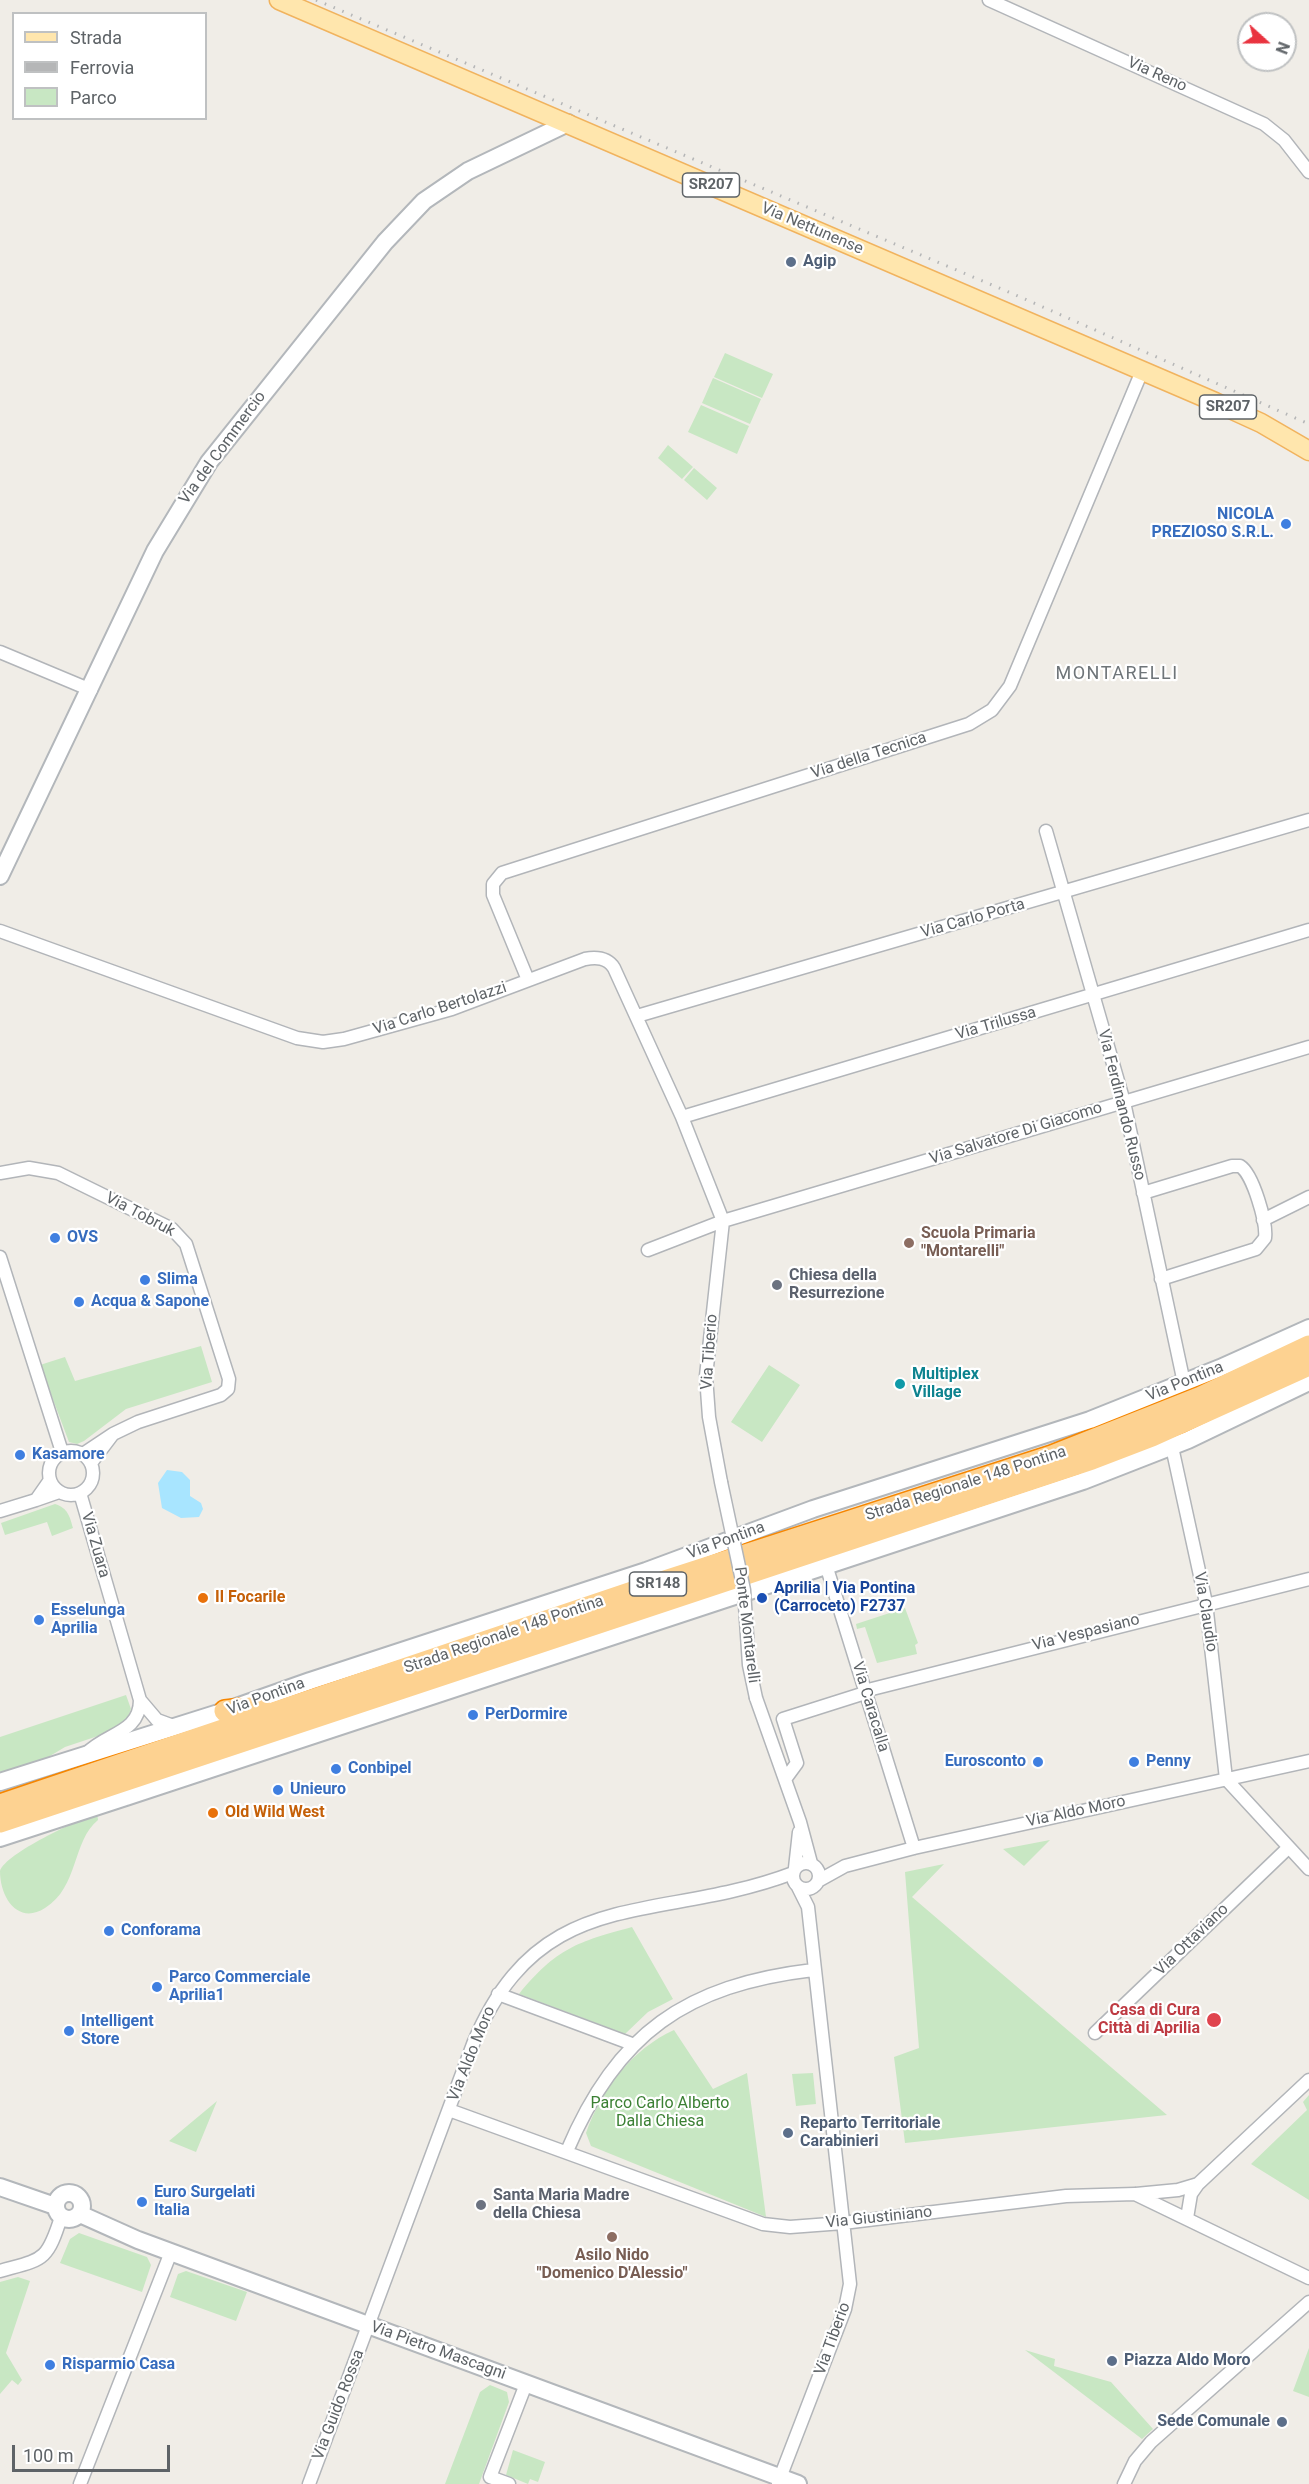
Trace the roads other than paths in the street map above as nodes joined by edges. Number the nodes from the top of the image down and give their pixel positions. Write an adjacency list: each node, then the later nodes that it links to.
1 (279, 0): 3 (main road, Via Nettunense / SR207)
2 (990, 0): 4 (street, Via Reno)
3 (568, 123): 5 (main road, Via Nettunense / SR207); 8 (street, Via del Commercio)
4 (1309, 172)
5 (1142, 371): 6 (main road, Via Nettunense / SR207); 15 (street, Via della Tecnica)
6 (1309, 451)
7 (0, 652): 8 (street)
8 (91, 690): 11 (street, Via del Commercio)
9 (1309, 820): 12 (street, Via Carlo Porta)
10 (1046, 831): 12 (street, Via Ferdinando Russo)
11 (0, 876)
12 (1063, 893): 16 (street, Via Ferdinando Russo); 17 (street, Via Carlo Porta)
13 (1309, 930): 16 (street, Via Trilussa)
14 (0, 931): 15 (street, Via Carlo Bertolazzi)
15 (528, 980): 17 (street, Via Carlo Bertolazzi)
16 (1093, 996): 19 (street, Via Ferdinando Russo); 20 (street, Via Trilussa)
17 (637, 1016): 20 (street, Via Carlo Bertolazzi)
18 (1309, 1047): 19 (street, Via Salvatore Di Giacomo)
19 (1124, 1102): 22 (street, Via Ferdinando Russo); 25 (street, Via Salvatore Di Giacomo)
20 (682, 1117): 25 (street, Via Carlo Bertolazzi)
21 (0, 1173): 36 (street, Via Tobruk)
22 (1143, 1193): 24 (street); 28 (street, Via Ferdinando Russo)
23 (1309, 1197): 24 (street)
24 (1263, 1220): 28 (street)
25 (723, 1221): 26 (street, Via Salvatore Di Giacomo); 38 (street, Via Tiberio)
26 (648, 1250)
27 (0, 1257): 35 (street)
28 (1161, 1279): 33 (street, Via Ferdinando Russo)
29 (1309, 1328): 33 (street, Via Pontina)
30 (1309, 1346): 48 (highway, Strada Regionale 148 Pontina / SR148)
31 (1309, 1365): 52 (highway, Strada Regionale 148 Pontina / SR148)
32 (1309, 1382): 34 (street)
33 (1184, 1383): 49 (street, Via Pontina)
34 (1172, 1447): 43 (street); 45 (street, Via Claudio)
35 (62, 1452): 36 (street); 37 (street)
36 (87, 1459): 40 (street)
37 (50, 1480): 39 (street); 41 (street)
38 (721, 1482): 54 (street, Ponte Montarelli, bridge)
39 (59, 1492): 40 (street); 41 (street)
40 (80, 1493): 47 (street, Via Zuara)
41 (36, 1500): 42 (street)
42 (0, 1511)
43 (826, 1565): 46 (street, Via Caracalla); 57 (street)
44 (1309, 1579): 45 (street, Via Vespasiano)
45 (1206, 1603): 46 (street, Via Vespasiano); 55 (street, Via Claudio)
46 (865, 1692): 54 (street, Via Vespasiano); 62 (street, Via Caracalla)
47 (140, 1700): 50 (street, Via Zuara); 51 (street)
48 (302, 1702): 49 (highway); 58 (highway, Strada Regionale 148 Pontina / SR148)
49 (225, 1712): 50 (street, Via Pontina)
50 (176, 1727): 51 (street, Via Pontina)
51 (83, 1756): 56 (street, Via Pontina)
52 (183, 1761): 57 (highway); 59 (highway, Strada Regionale 148 Pontina / SR148)
53 (1309, 1761): 55 (street, Via Aldo Moro)
54 (786, 1778): 60 (street)
55 (1226, 1779): 62 (street, Via Aldo Moro); 63 (street)
56 (0, 1782)
57 (134, 1792): 61 (street)
58 (0, 1805)
59 (0, 1822)
60 (800, 1822): 64 (street); 67 (street)
61 (0, 1838)
62 (914, 1848): 65 (street, Via Aldo Moro)
63 (1288, 1848): 66 (street); 72 (street, Via Ottaviano)
64 (812, 1864): 65 (street, Via Aldo Moro); 67 (street, Via Aldo Moro); 68 (street)
65 (845, 1866): 68 (street, Via Aldo Moro)
66 (1309, 1869)
67 (795, 1878): 68 (street, Via Aldo Moro); 69 (street, Via Tiberio); 71 (street, Via Aldo Moro)
68 (816, 1883): 69 (street, Via Tiberio)
69 (808, 1907): 70 (street, Via Tiberio)
70 (813, 1970): 73 (street); 82 (street, Via Tiberio)
71 (498, 1994): 73 (street); 75 (street, Via Aldo Moro)
72 (1095, 2033)
73 (632, 2044): 76 (street)
74 (1309, 2080): 77 (street)
75 (449, 2110): 76 (street, Via Giustiniano); 87 (street, Via Aldo Moro)
76 (567, 2151): 82 (street, Via Giustiniano)
77 (1198, 2184): 79 (street); 81 (street)
78 (0, 2187): 80 (street, Via Pietro Mascagni)
79 (1135, 2194): 81 (street, Via Giustiniano); 82 (street, Via Giustiniano)
80 (66, 2214): 83 (street, Via Pietro Mascagni); 84 (street)
81 (1187, 2218): 85 (street, Via Giustiniano)
82 (843, 2223): 89 (street, Via Tiberio)
83 (171, 2252): 87 (street, Via Pietro Mascagni); 90 (street)
84 (0, 2271)
85 (1309, 2278)
86 (1309, 2302): 94 (street)
87 (369, 2325): 88 (street, Via Pietro Mascagni); 91 (street, Via Guido Rossa)
88 (526, 2384): 89 (street, Via Pietro Mascagni); 92 (street)
89 (780, 2482): 93 (street, Via Pietro Mascagni)
90 (80, 2484)
91 (309, 2484)
92 (509, 2484)
93 (798, 2484)
94 (1124, 2484)

